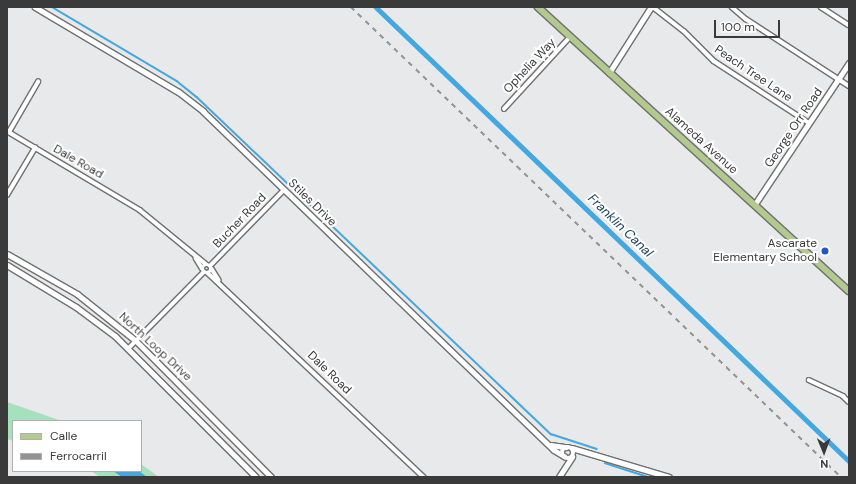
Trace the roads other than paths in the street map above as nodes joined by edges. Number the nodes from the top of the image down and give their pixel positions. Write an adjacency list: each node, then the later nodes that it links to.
1 (36, 7): 17 (street, Stiles Drive)
2 (538, 7): 7 (main road, Alameda Avenue)
3 (652, 7): 9 (street); 14 (street, Peach Tree Lane)
4 (732, 7): 10 (street)
5 (821, 7): 6 (street)
6 (849, 25)
7 (570, 37): 9 (main road, Alameda Avenue); 13 (street, Ophelia Way)
8 (849, 63): 10 (street, George Orr Road)
9 (609, 73): 19 (main road, Alameda Avenue)
10 (839, 79): 12 (street); 14 (street, George Orr Road)
11 (38, 82): 15 (street)
12 (849, 86)
13 (504, 109)
14 (809, 123): 19 (street, George Orr Road)
15 (8, 132): 16 (street, Dale Road)
16 (35, 148): 18 (street); 21 (street, Dale Road)
17 (284, 190): 24 (street, Bucher Road); 34 (street, Stiles Drive)
18 (7, 195)
19 (755, 204): 28 (main road, Alameda Avenue)
20 (7, 254): 22 (main road, North Loop Drive)
21 (194, 256): 24 (street, Dale Road); 26 (street, Dale Road)
22 (20, 261): 25 (main road); 29 (main road, North Loop Drive)
23 (7, 265): 25 (main road, North Loop Drive)
24 (210, 266): 26 (street); 26 (street); 27 (street, Dale Road)
25 (16, 270): 30 (main road, North Loop Drive)
26 (205, 271): 27 (street, Dale Road); 29 (street)
27 (220, 283): 44 (street, Dale Road)
28 (849, 291)
29 (136, 341): 30 (street); 33 (main road, North Loop Drive)
30 (128, 349): 37 (main road, North Loop Drive)
31 (809, 380): 32 (street)
32 (849, 402)
33 (236, 441): 37 (main road); 43 (main road, North Loop Drive)
34 (551, 446): 35 (street); 39 (street, Stiles Drive)
35 (566, 447): 36 (street); 39 (street)
36 (572, 448): 38 (street); 40 (street)
37 (229, 449): 42 (main road, North Loop Drive)
38 (583, 451): 40 (street); 46 (street)
39 (564, 457): 40 (street); 41 (street)
40 (573, 457): 41 (street)
41 (566, 467): 45 (street)
42 (256, 477)
43 (271, 477)
44 (424, 477)
45 (559, 477)
46 (670, 477)

